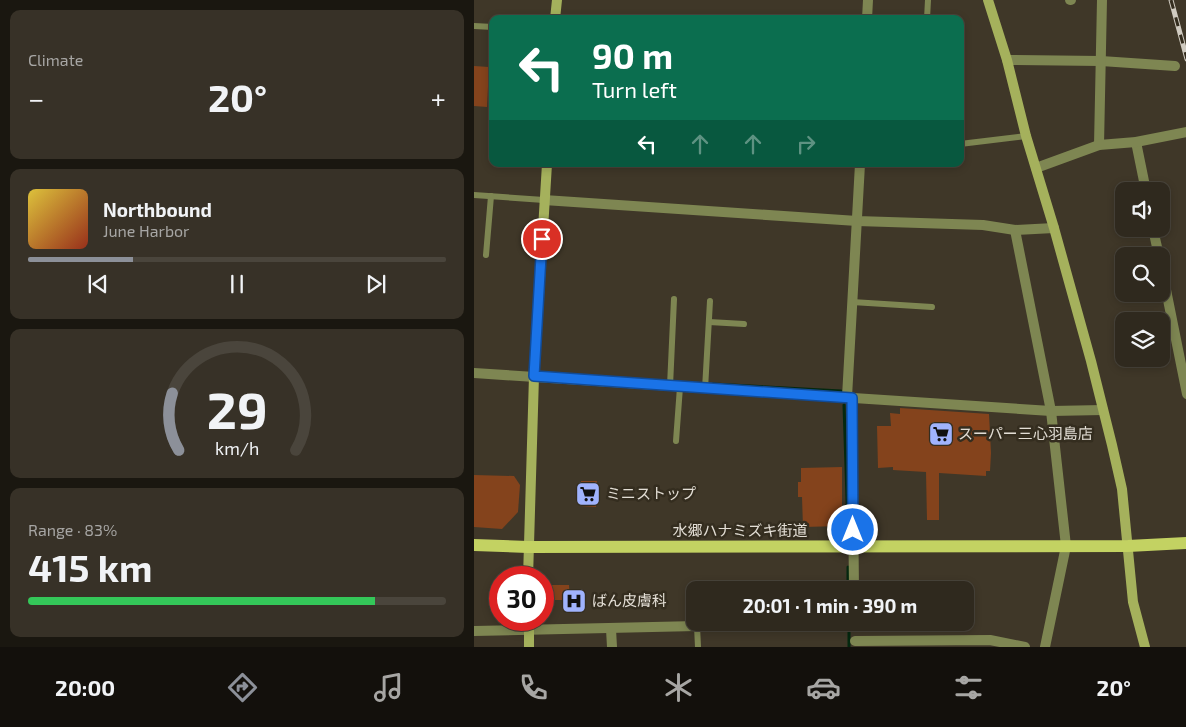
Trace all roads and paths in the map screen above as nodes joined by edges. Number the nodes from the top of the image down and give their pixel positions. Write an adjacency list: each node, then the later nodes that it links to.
1 (557, 0): 6 (street)
2 (868, 0): 7 (street)
3 (928, 0): 8 (lane)
4 (988, 0): 11 (street)
5 (1102, 0): 12 (street)
6 (556, 15)
7 (867, 15)
8 (927, 15)
9 (474, 26): 10 (lane)
10 (489, 27)
11 (1007, 60): 12 (street); 15 (street)
12 (1101, 61): 13 (street); 18 (street)
13 (1175, 66)
14 (1186, 132): 16 (street)
15 (1026, 136): 17 (lane); 21 (street)
16 (1136, 142): 18 (street); 22 (street)
17 (964, 144)
18 (1099, 145): 21 (street)
19 (547, 167): 25 (street)
20 (860, 167): 26 (street)
21 (1036, 168): 27 (street)
22 (1144, 182)
23 (474, 195): 24 (lane)
24 (490, 196): 25 (lane); 29 (lane)
25 (544, 200): 26 (street); 38 (street)
26 (857, 220): 28 (street); 32 (street)
27 (1054, 228): 28 (street); 43 (street)
28 (1015, 230): 44 (street)
29 (486, 255)
30 (674, 299): 39 (lane)
31 (710, 301): 35 (lane)
32 (852, 302): 34 (lane); 42 (street)
33 (1168, 302): 41 (street)
34 (932, 307)
35 (708, 322): 36 (lane); 40 (lane)
36 (744, 324)
37 (474, 373): 38 (street)
38 (534, 376): 39 (street); 50 (street)
39 (675, 387): 40 (street); 45 (lane)
40 (705, 389): 42 (street)
41 (1186, 394)
42 (849, 398): 44 (street); 51 (street)
43 (1103, 410): 44 (street); 49 (street)
44 (1051, 411): 48 (street)
45 (676, 441)
46 (1186, 543): 49 (main road, 水郷ハナミズキ街道)
47 (474, 545): 50 (main road, 水郷ハナミズキ街道)
48 (1066, 546): 49 (main road, 水郷ハナミズキ街道); 51 (main road, 水郷ハナミズキ街道); 67 (street)
49 (1128, 546): 68 (street)
50 (528, 547): 51 (main road, 水郷ハナミズキ街道); 52 (street)
51 (854, 548): 53 (street)
52 (528, 566)
53 (854, 581)
54 (554, 626): 56 (street)
55 (686, 626): 56 (street)
56 (611, 628): 64 (street)
57 (489, 629): 58 (street)
58 (474, 631)
59 (529, 631): 63 (street)
60 (697, 631): 65 (lane)
61 (854, 631): 62 (street)
62 (855, 644): 66 (street)
63 (529, 647)
64 (612, 647)
65 (698, 647)
66 (1025, 647)
67 (1045, 647)
68 (1146, 647)

